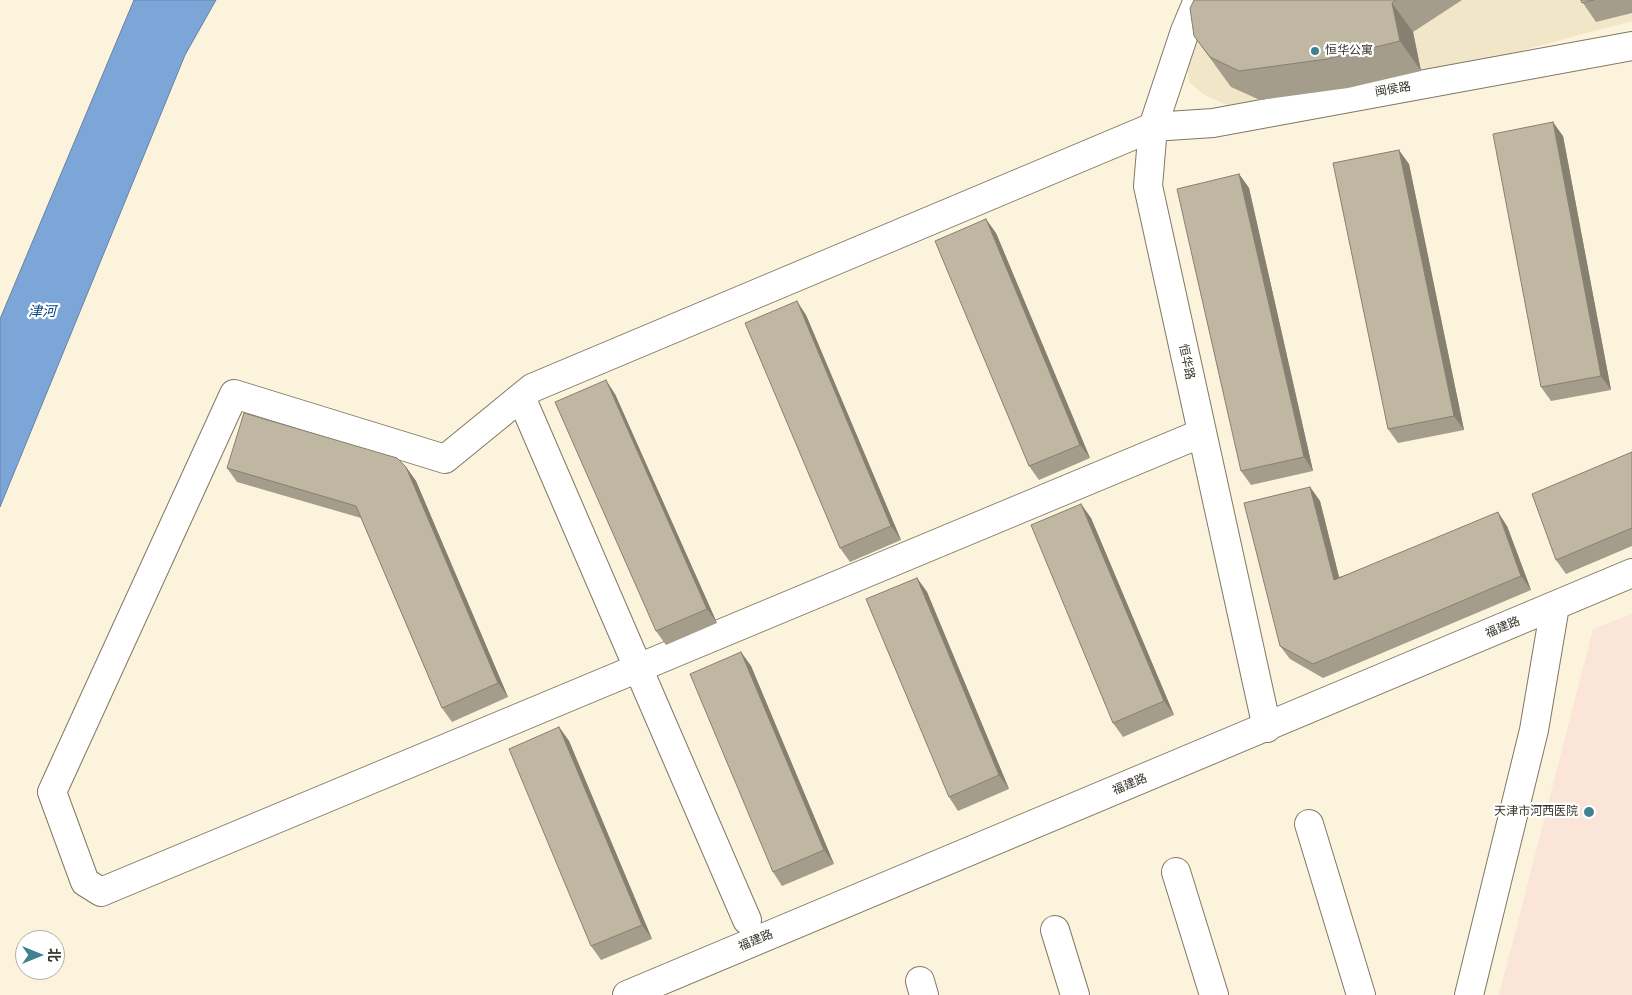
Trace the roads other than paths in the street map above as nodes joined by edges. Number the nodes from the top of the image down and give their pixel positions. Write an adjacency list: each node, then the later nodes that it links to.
1 (1198, 0): 3 (street, 恒华路)
2 (1632, 46): 3 (street, 闽侯路)
3 (1153, 126): 4 (street); 5 (street, 恒华路)
4 (520, 397): 8 (street); 8 (street)
5 (1202, 433): 8 (street); 9 (street, 恒华路)
6 (1632, 573): 7 (street, 福建路)
7 (1556, 606): 9 (street, 福建路); 18 (street)
8 (638, 668): 12 (street)
9 (1267, 728): 14 (street, 福建路)
10 (1309, 824): 17 (street)
11 (1176, 872): 16 (street)
12 (747, 920)
13 (1055, 930): 15 (street)
14 (627, 995)
15 (1075, 995)
16 (1214, 995)
17 (1361, 995)
18 (1469, 995)

